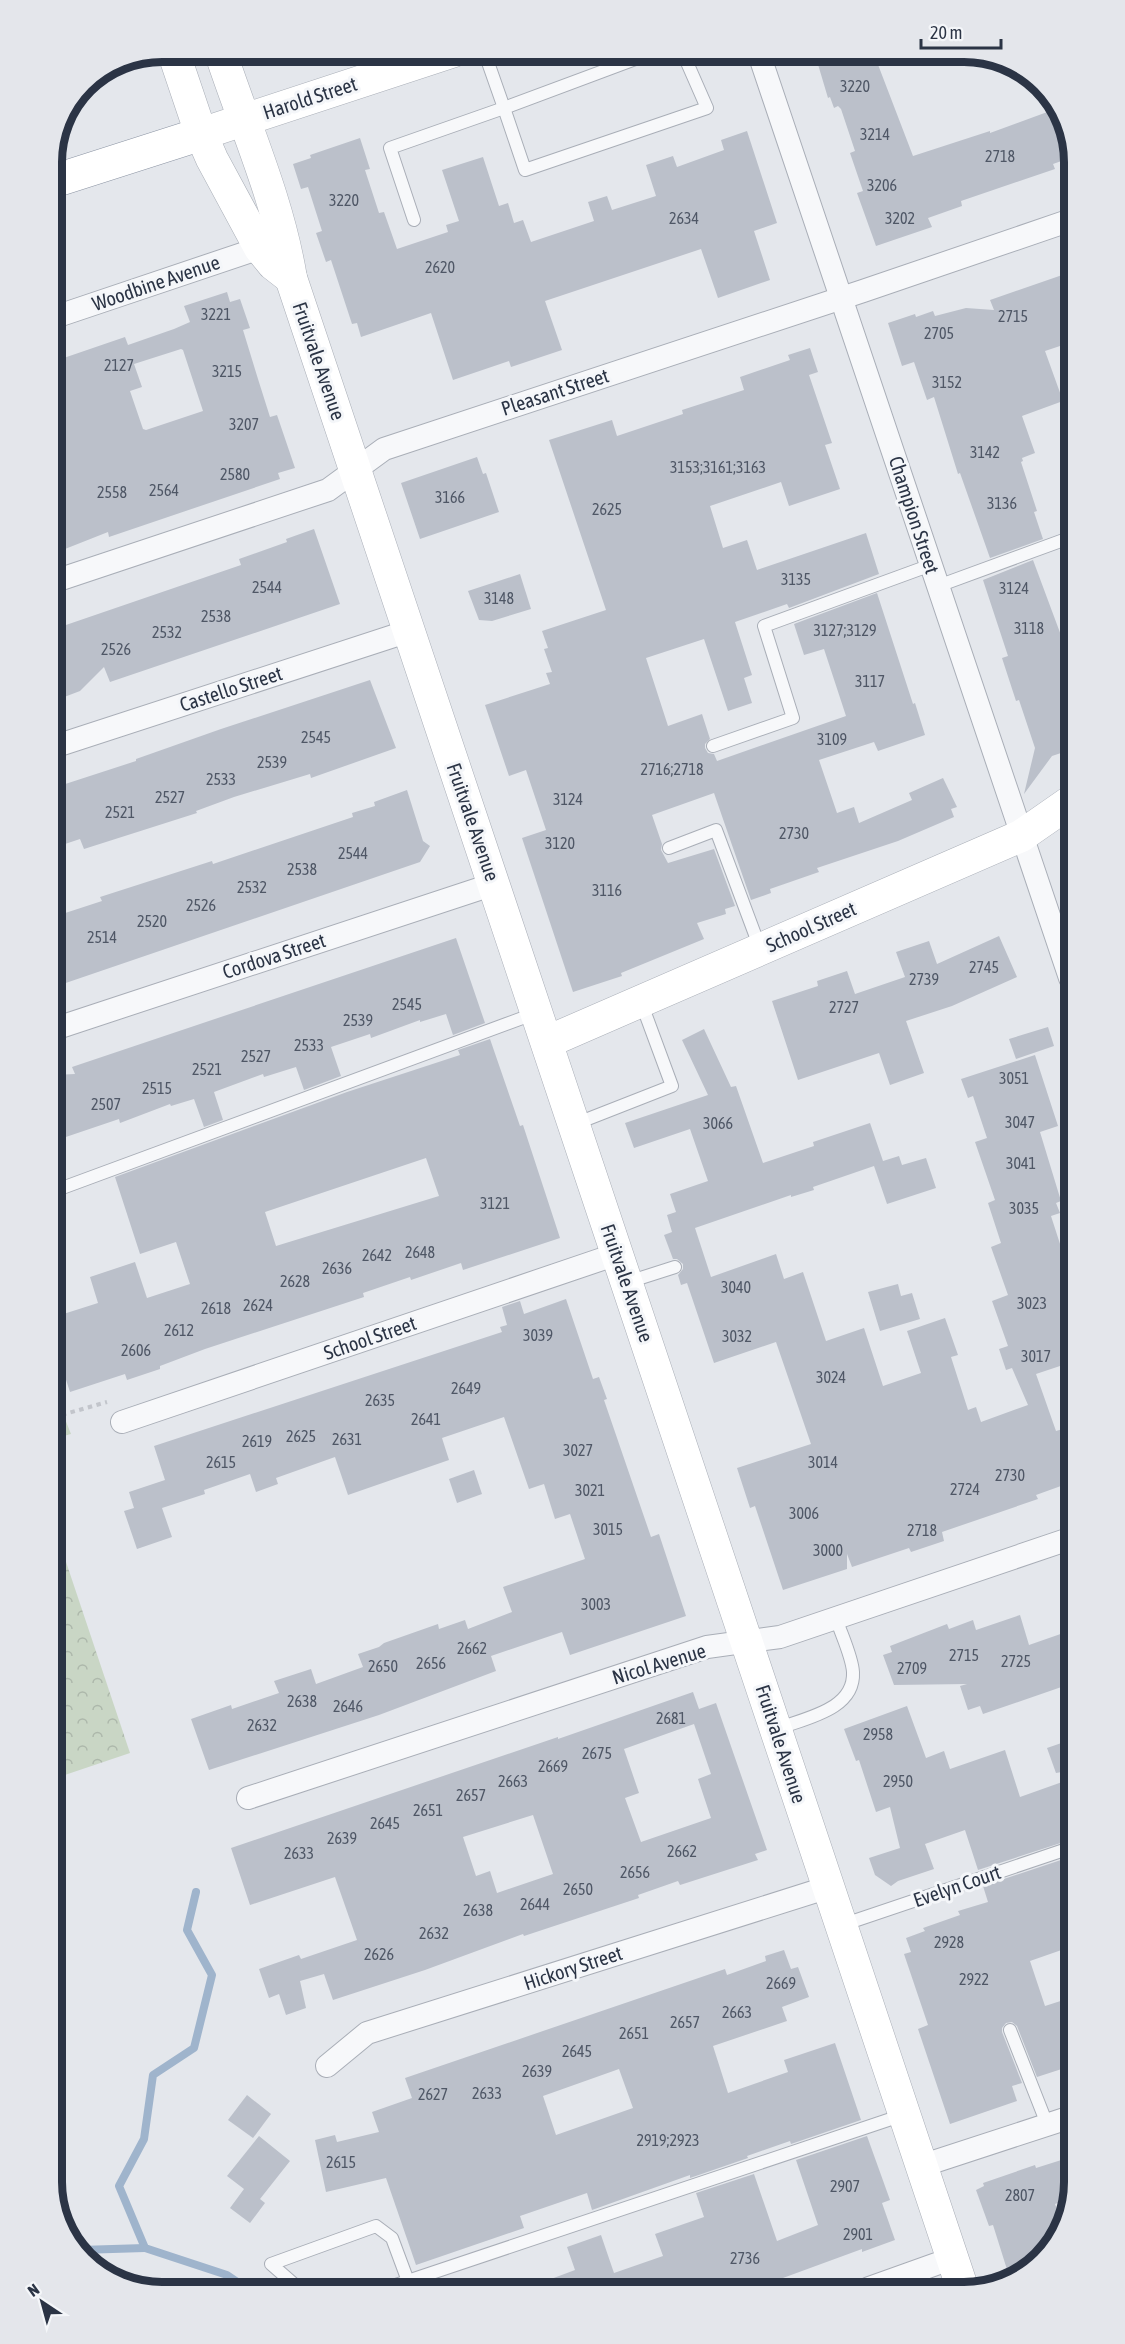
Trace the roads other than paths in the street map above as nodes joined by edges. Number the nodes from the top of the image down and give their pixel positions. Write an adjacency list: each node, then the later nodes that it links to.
1 (177, 62): 10 (main road, Fruitvale Avenue)
2 (224, 62): 9 (main road, Fruitvale Avenue)
3 (420, 62): 9 (main road, Harold Street)
4 (488, 62): 8 (lane)
5 (627, 62): 8 (lane)
6 (687, 62): 8 (lane)
7 (762, 62): 16 (street, Champion Street)
8 (504, 108): 12 (lane)
9 (245, 119): 10 (main road, Harold Street); 15 (main road, Fruitvale Avenue)
10 (201, 134): 11 (highway); 14 (main road, Fruitvale Avenue)
11 (62, 178)
12 (414, 220)
13 (1064, 222): 16 (street, Pleasant Street)
14 (260, 248): 15 (main road, Fruitvale Avenue); 17 (street, Woodbine Avenue)
15 (291, 278): 18 (main road, Fruitvale Avenue)
16 (842, 298): 18 (street, Pleasant Street); 20 (street, Champion Street)
17 (62, 315)
18 (355, 470): 21 (street, Pleasant Street); 22 (main road, Fruitvale Avenue)
19 (1064, 539): 20 (lane)
20 (934, 576): 24 (lane); 26 (street, Champion Street)
21 (62, 579)
22 (409, 631): 23 (street, Castello Street); 28 (main road, Fruitvale Avenue)
23 (62, 744)
24 (713, 746)
25 (1064, 806): 26 (main road, School Street)
26 (1021, 836): 29 (main road, School Street); 30 (street, Champion Street)
27 (669, 848): 29 (lane)
28 (494, 884): 32 (main road, Fruitvale Avenue); 33 (street, Cordova Street)
29 (760, 949): 31 (main road, School Street)
30 (1064, 958)
31 (641, 1002): 34 (main road, School Street); 35 (lane)
32 (537, 1012): 34 (main road, Fruitvale Avenue); 36 (lane)
33 (62, 1026)
34 (547, 1042): 35 (main road, Fruitvale Avenue)
35 (574, 1124): 38 (main road, Fruitvale Avenue)
36 (62, 1188)
37 (675, 1267): 38 (lane)
38 (622, 1268): 39 (street, School Street); 42 (main road, Fruitvale Avenue)
39 (122, 1422)
40 (1064, 1541): 41 (street, Nicol Avenue)
41 (836, 1618): 42 (street, Nicol Avenue); 43 (lane)
42 (747, 1642): 43 (main road, Fruitvale Avenue); 44 (street, Nicol Avenue)
43 (776, 1730): 46 (main road, Fruitvale Avenue)
44 (248, 1798)
45 (1064, 1850): 47 (lane, Evelyn Court)
46 (829, 1887): 47 (main road, Fruitvale Avenue); 49 (street, Hickory Street)
47 (842, 1925): 50 (main road, Fruitvale Avenue)
48 (1010, 2030): 52 (lane)
49 (327, 2066)
50 (904, 2115): 53 (main road, Fruitvale Avenue); 55 (lane)
51 (1064, 2119): 52 (street)
52 (1047, 2124): 53 (street)
53 (921, 2166): 54 (main road, Fruitvale Avenue)
54 (958, 2273): 58 (street)
55 (408, 2281): 56 (lane); 57 (lane)
56 (292, 2282)
57 (405, 2282)
58 (905, 2282)

